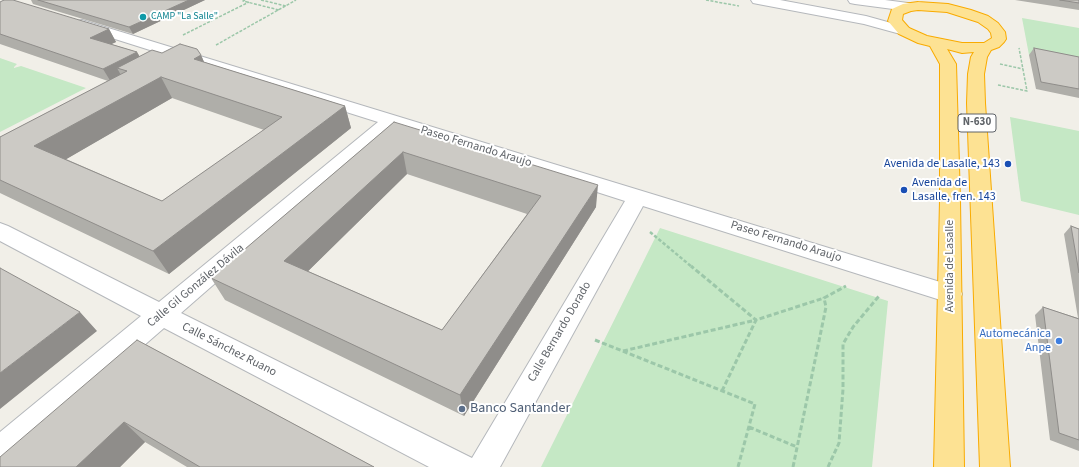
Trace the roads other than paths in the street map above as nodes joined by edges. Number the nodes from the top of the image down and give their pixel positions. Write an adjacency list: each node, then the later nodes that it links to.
1 (758, 0): 8 (street)
2 (855, 0): 5 (street)
3 (966, 0): 7 (highway, N-630)
4 (933, 3): 5 (highway, N-630); 7 (highway, N-630)
5 (908, 7): 8 (highway)
6 (64, 19): 10 (street, Paseo Fernando Araujo)
7 (982, 19): 11 (highway, N-630)
8 (904, 30): 9 (highway)
9 (936, 44): 11 (highway); 16 (highway, Avenida de Lasalle / N-630)
10 (183, 47): 12 (street); 13 (street, Paseo Fernando Araujo)
11 (992, 56): 22 (highway, N-630)
12 (160, 64)
13 (392, 120): 14 (street, Paseo Fernando Araujo); 17 (street, Calle Gil González Dávila)
14 (638, 196): 16 (street, Paseo Fernando Araujo); 20 (street, Calle Bernardo Dorado)
15 (0, 231): 17 (street, Calle Sánchez Ruano)
16 (950, 294): 21 (highway, Avenida de Lasalle / N-630)
17 (161, 315): 18 (street, Calle Gil González Dávila); 19 (street, Calle Sánchez Ruano)
18 (0, 451)
19 (460, 467)
20 (483, 467)
21 (949, 467)
22 (995, 467)

